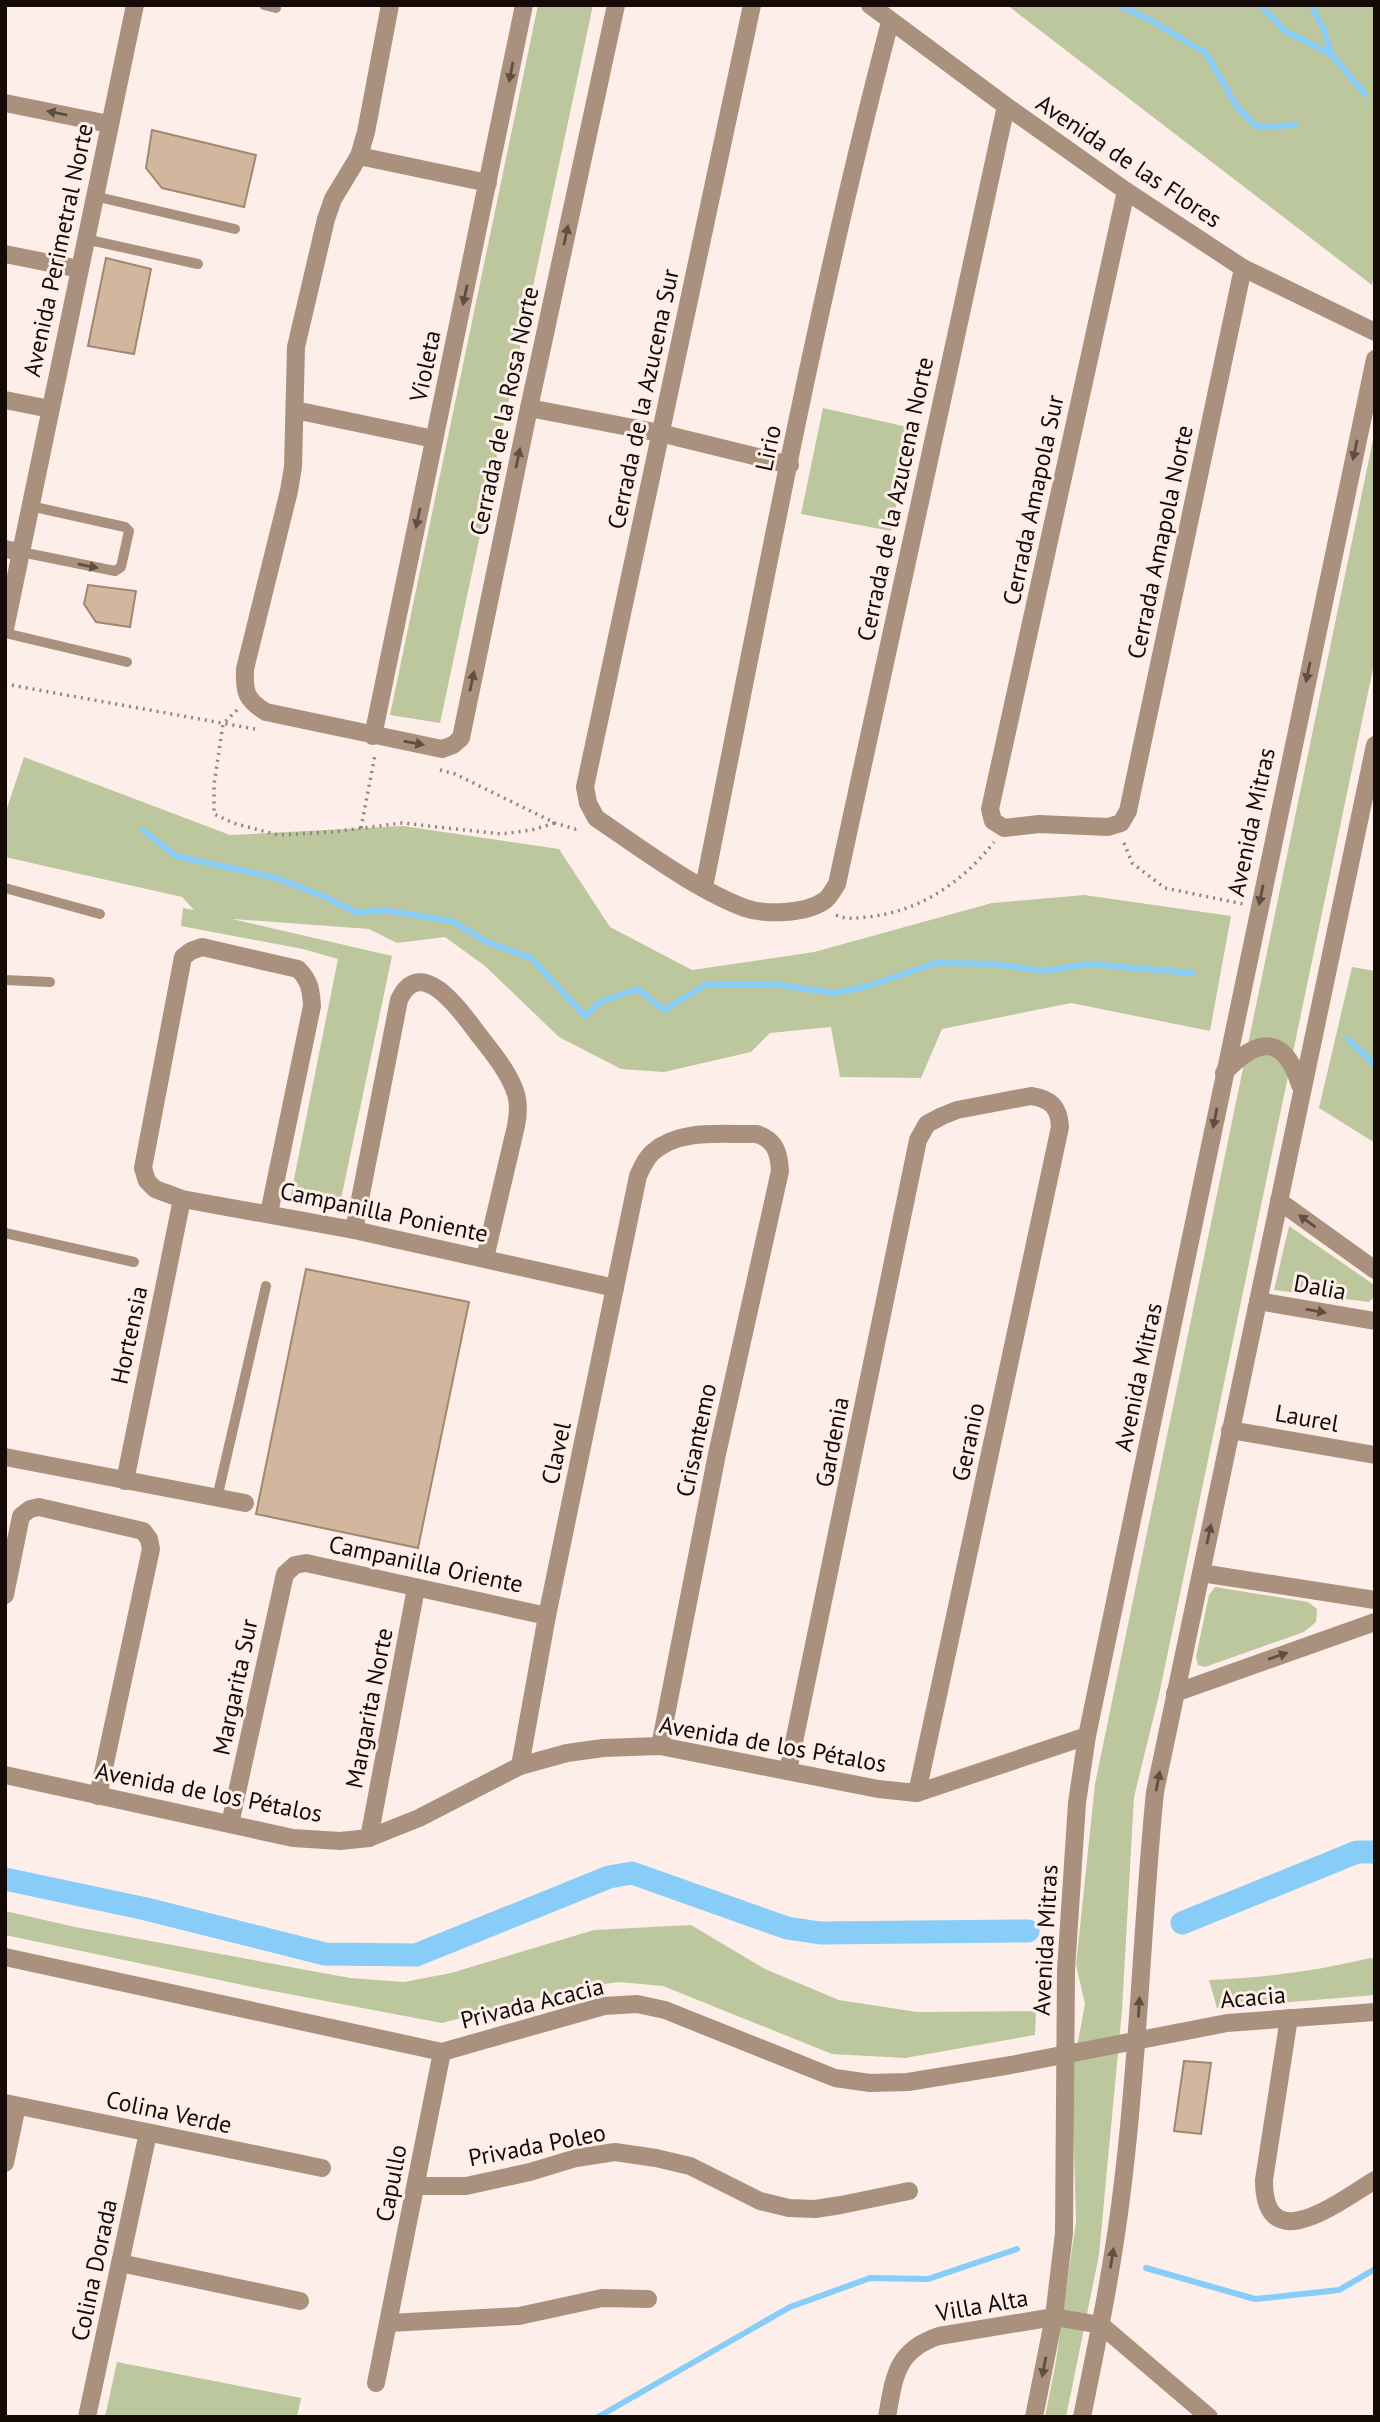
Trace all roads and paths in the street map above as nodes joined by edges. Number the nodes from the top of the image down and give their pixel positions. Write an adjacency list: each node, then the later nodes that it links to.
1 (135, 5): 12 (street, Avenida Perimetral Norte)
2 (264, 5): 8 (lane)
3 (390, 5): 13 (street)
4 (524, 5): 14 (street, Violeta, one-way to 14)
5 (616, 5): 26 (street, Cerrada de la Rosa Norte, one-way to 5)
6 (752, 5): 29 (street, Cerrada de la Azucena Sur)
7 (870, 5): 9 (street, Avenida de las Flores)
8 (276, 8)
9 (890, 22): 11 (street, Avenida de las Flores); 31 (street, Lirio)
10 (5, 103): 12 (street, one-way to 10)
11 (1006, 106): 15 (street, Avenida de las Flores); 50 (street, Cerrada de la Azucena Norte)
12 (109, 124): 16 (street, Avenida Perimetral Norte)
13 (359, 156): 14 (street); 28 (street)
14 (488, 183): 30 (street, Violeta, one-way to 30)
15 (1126, 191): 21 (street, Avenida de las Flores); 46 (street, Cerrada Amapola Sur)
16 (94, 196): 17 (lane); 18 (street, Avenida Perimetral Norte)
17 (235, 229)
18 (85, 239): 20 (lane); 22 (street, Avenida Perimetral Norte)
19 (5, 254): 22 (street)
20 (198, 264)
21 (1243, 268): 23 (street, Avenida de las Flores); 45 (street, Cerrada Amapola Norte)
22 (79, 270): 27 (street, Avenida Perimetral Norte)
23 (1375, 332)
24 (1375, 359): 51 (street, Avenida Mitras, one-way to 51)
25 (5, 400): 27 (street)
26 (529, 408): 29 (street); 40 (street, Cerrada de la Rosa Norte, one-way to 26)
27 (50, 409): 32 (street, Avenida Perimetral Norte)
28 (295, 410): 30 (street); 37 (street)
29 (660, 433): 31 (street); 43 (street, Cerrada de la Azucena Sur)
30 (434, 439): 40 (street, Violeta, one-way to 40)
31 (790, 465): 48 (street, Lirio)
32 (30, 506): 33 (street, Avenida Perimetral Norte); 33 (lane, one-way to 32)
33 (13, 551): 34 (street, Avenida Perimetral Norte)
34 (5, 631): 35 (lane)
35 (127, 662)
36 (5, 684): 38 (path)
37 (248, 698): 38 (path); 40 (street, Cerrada de la Rosa Norte)
38 (223, 724): 39 (path); 47 (path)
39 (259, 730)
40 (373, 736): 47 (path)
41 (1375, 745): 56 (street)
42 (428, 767): 44 (path)
43 (592, 811): 44 (path); 48 (street)
44 (555, 823): 47 (path)
45 (1121, 823): 46 (street); 51 (path)
46 (998, 824): 50 (path)
47 (361, 828)
48 (704, 887): 50 (street)
49 (5, 888): 52 (lane)
50 (820, 903)
51 (1258, 907): 55 (street, Avenida Mitras)
52 (100, 914)
53 (5, 980): 54 (lane)
54 (50, 982)
55 (1224, 1073): 56 (street); 85 (street, Avenida Mitras, one-way to 85)
56 (1301, 1088): 60 (street)
57 (927, 1124): 88 (street, Gardenia); 90 (street, Geranio)
58 (651, 1153): 68 (street, Clavel); 86 (street, Crisantemo)
59 (182, 1199): 61 (street, Campanilla Poniente); 61 (street, Campanilla Poniente); 74 (street, Hortensia)
60 (1279, 1201): 66 (street, Dalia, one-way to 60); 69 (street)
61 (269, 1213): 62 (street, Campanilla Poniente)
62 (354, 1230): 64 (street, Campanilla Poniente); 64 (street)
63 (5, 1233): 65 (lane)
64 (485, 1258): 68 (street, Campanilla Poniente)
65 (134, 1262)
66 (1375, 1270)
67 (266, 1286): 75 (lane)
68 (615, 1288): 82 (street, Clavel)
69 (1258, 1301): 70 (street, Dalia, one-way to 70); 71 (street)
70 (1375, 1321)
71 (1230, 1430): 72 (street, Laurel); 78 (street, one-way to 71)
72 (1375, 1455)
73 (5, 1457): 74 (street)
74 (125, 1481): 75 (street)
75 (217, 1498): 76 (street)
76 (245, 1503)
77 (295, 1565): 79 (street, Campanilla Oriente); 92 (street, Margarita Sur)
78 (1201, 1573): 81 (street); 84 (street)
79 (416, 1588): 82 (street, Campanilla Oriente); 93 (street, Margarita Norte)
80 (5, 1595): 91 (street)
81 (1375, 1600)
82 (547, 1616): 87 (street, Clavel)
83 (1375, 1622): 84 (street, one-way to 83)
84 (1175, 1693): 97 (street, one-way to 84)
85 (1087, 1736): 90 (street, Avenida de los Pétalos); 99 (street, Avenida Mitras)
86 (660, 1746): 87 (street, Avenida de los Pétalos); 88 (street, Avenida de los Pétalos)
87 (520, 1766): 93 (street, Avenida de los Pétalos)
88 (788, 1771): 90 (street, Avenida de los Pétalos)
89 (5, 1775): 91 (street, Avenida de los Pétalos)
90 (917, 1793)
91 (98, 1796): 92 (street, Avenida de los Pétalos)
92 (230, 1824): 93 (street, Avenida de los Pétalos)
93 (369, 1838)
94 (5, 1957): 98 (street, Privada Acacia)
95 (1375, 2012): 96 (street, Acacia)
96 (1289, 2018): 97 (street, Acacia); 104 (street)
97 (1138, 2038): 99 (street, Acacia); 112 (street, one-way to 97)
98 (442, 2052): 99 (street, Privada Acacia); 105 (street, Capullo)
99 (1065, 2054): 110 (street, Avenida Mitras)
100 (11, 2104): 101 (street, Colina Verde); 102 (street)
101 (148, 2133): 103 (street, Colina Verde); 107 (street, Colina Dorada)
102 (5, 2163)
103 (322, 2168)
104 (1375, 2180)
105 (416, 2186): 106 (street, Privada Poleo); 111 (street, Capullo)
106 (909, 2191)
107 (120, 2263): 109 (street); 114 (street, Colina Dorada)
108 (648, 2299): 111 (street)
109 (300, 2301)
110 (1054, 2317): 112 (street, Villa Alta); 115 (street, Villa Alta); 116 (street, Avenida Mitras, one-way to 116)
111 (390, 2323): 113 (street, Capullo)
112 (1101, 2325): 117 (street); 118 (street)
113 (376, 2382)
114 (87, 2417)
115 (887, 2417)
116 (1034, 2417)
117 (1082, 2417)
118 (1209, 2417)

